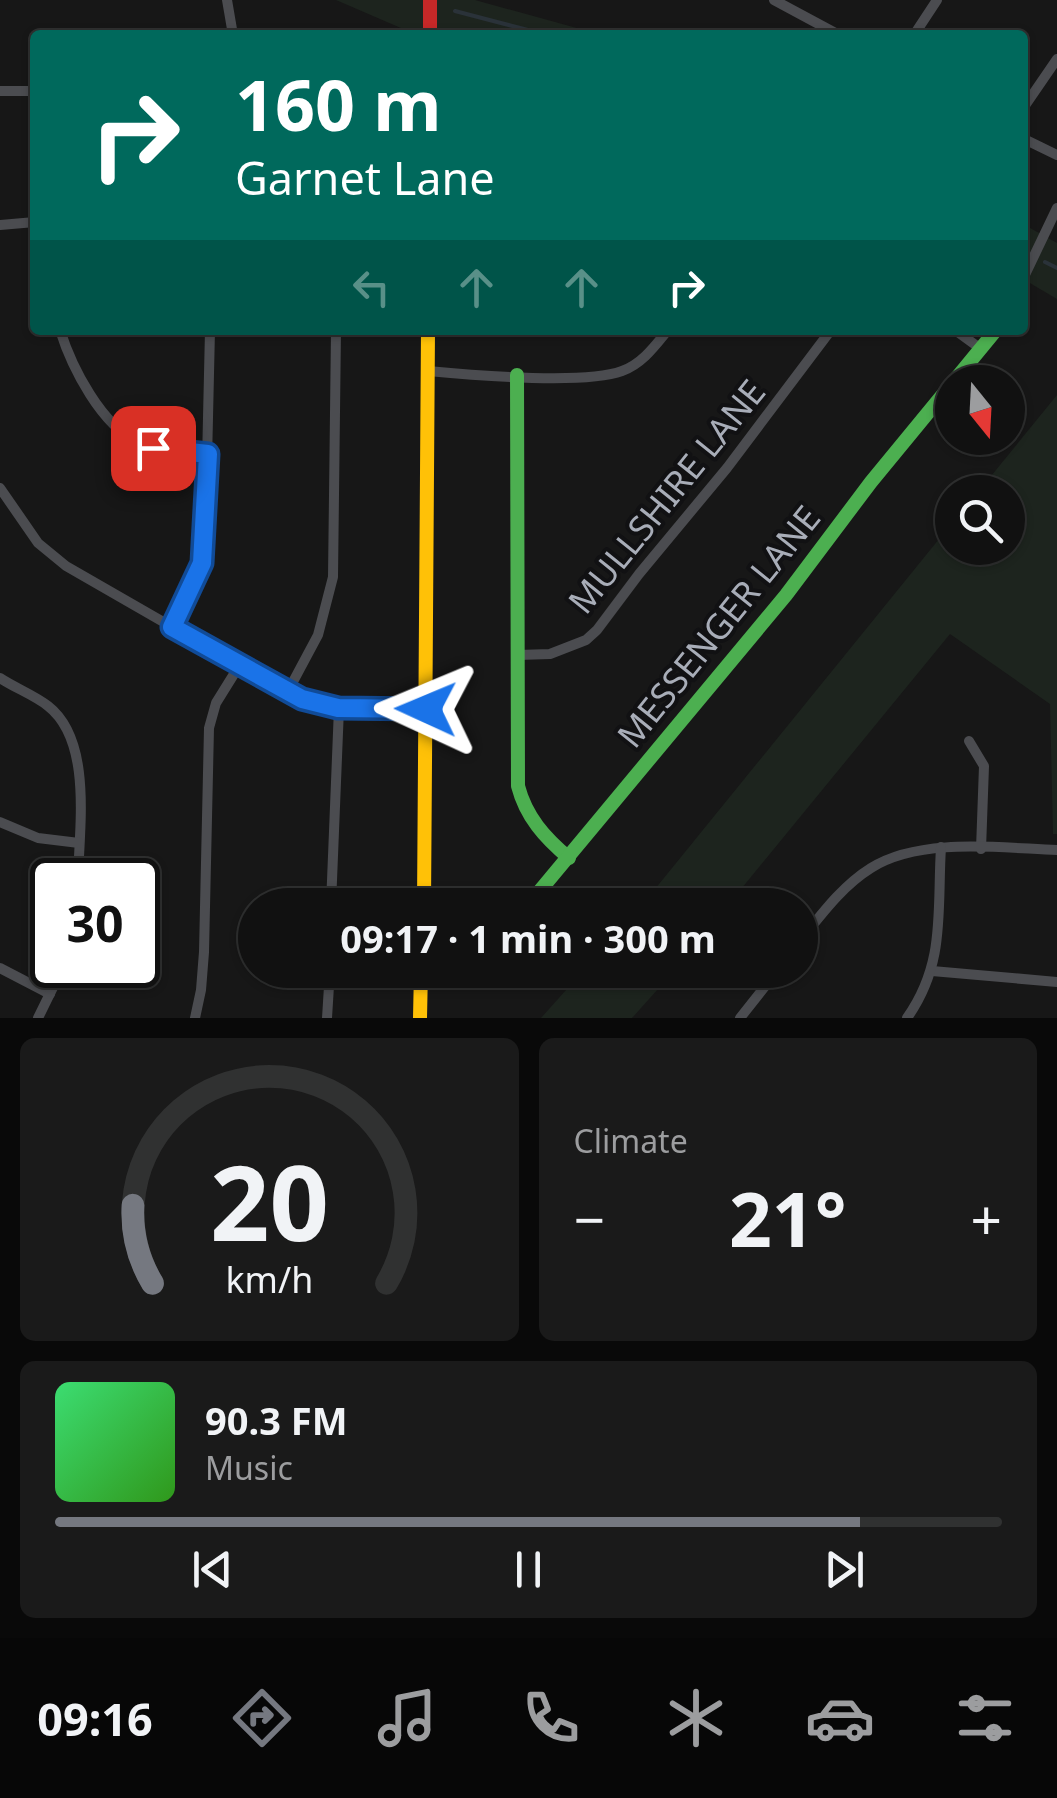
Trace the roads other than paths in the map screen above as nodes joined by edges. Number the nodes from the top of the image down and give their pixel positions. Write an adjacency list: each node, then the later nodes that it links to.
1 (227, 0): 6 (street)
2 (430, 0): 7 (street)
3 (774, 0): 5 (street)
4 (936, 0): 9 (street)
5 (788, 3): 8 (street)
6 (232, 30)
7 (430, 30)
8 (831, 30)
9 (917, 30)
10 (1057, 59): 13 (street)
11 (30, 90): 12 (street)
12 (0, 92)
13 (1028, 101)
14 (1028, 141): 15 (street)
15 (1057, 156)
16 (1057, 208): 19 (street)
17 (30, 222): 18 (street)
18 (0, 225)
19 (1028, 268)
20 (62, 335): 31 (street)
21 (210, 335): 31 (street)
22 (336, 335): 37 (street)
23 (428, 335): 29 (street)
24 (664, 335): 30 (street)
25 (827, 335): 34 (street, MULLSHIRE LANE)
26 (962, 335): 28 (street)
27 (992, 335): 28 (street, MESSENGER LANE)
28 (980, 349): 47 (street, MESSENGER LANE)
29 (428, 371): 30 (street); 39 (street)
30 (517, 376): 34 (street)
31 (208, 454): 33 (street)
32 (0, 488): 33 (street)
33 (172, 627): 35 (street)
34 (518, 655): 47 (street)
35 (240, 666): 37 (street); 61 (street)
36 (0, 678): 42 (street)
37 (287, 694): 38 (street)
38 (338, 708): 39 (street); 48 (street)
39 (426, 709): 49 (street)
40 (970, 741): 44 (street)
41 (0, 822): 42 (street)
42 (79, 843): 46 (street)
43 (940, 848): 44 (street); 51 (street); 53 (street)
44 (981, 849): 45 (street)
45 (1057, 850)
46 (79, 858)
47 (569, 858): 50 (street, MESSENGER LANE)
48 (332, 888)
49 (424, 888)
50 (543, 888)
51 (818, 920)
52 (0, 968): 59 (street)
53 (932, 971): 54 (street); 65 (street)
54 (1057, 982)
55 (53, 988): 59 (street)
56 (329, 988): 62 (street)
57 (421, 988): 63 (street)
58 (764, 988): 64 (street)
59 (50, 994): 60 (street)
60 (38, 1018)
61 (195, 1018)
62 (327, 1018)
63 (420, 1018)
64 (740, 1018)
65 (906, 1018)

